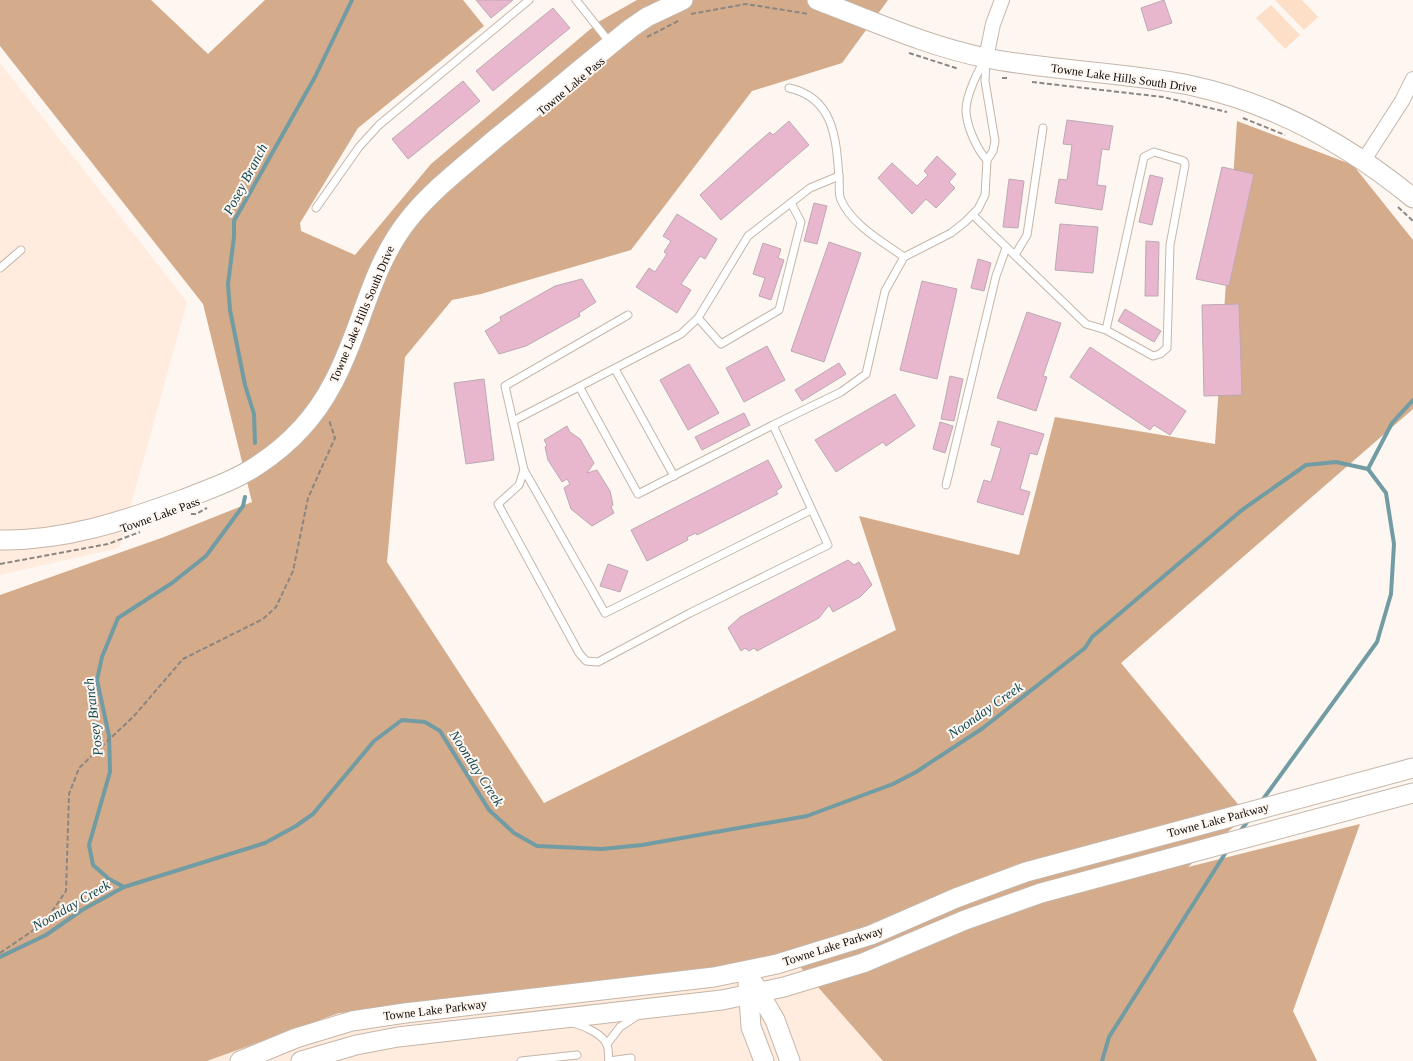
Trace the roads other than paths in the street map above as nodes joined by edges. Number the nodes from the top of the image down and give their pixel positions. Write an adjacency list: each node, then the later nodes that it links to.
1 (529, 0): 16 (lane)
2 (576, 0): 6 (lane)
3 (683, 0): 6 (main road, Towne Lake Hills South Drive)
4 (1002, 0): 7 (street)
5 (814, 7): 7 (main road, Towne Lake Hills South Drive)
6 (611, 44): 34 (main road, Towne Lake Hills South Drive)
7 (986, 58): 11 (lane); 11 (lane); 12 (main road, Towne Lake Hills South Drive)
8 (1413, 79): 12 (street)
9 (789, 88): 13 (lane)
10 (1043, 128): 20 (lane)
11 (987, 160): 17 (lane)
12 (1364, 160): 14 (main road, Towne Lake Hills South Drive)
13 (839, 176): 15 (lane); 21 (lane)
14 (1405, 202)
15 (791, 203): 24 (lane); 24 (lane)
16 (316, 208)
17 (973, 215): 18 (lane); 21 (lane)
18 (1006, 248): 20 (lane); 32 (lane)
19 (22, 250): 22 (lane)
20 (1015, 255): 25 (lane)
21 (904, 257): 29 (lane)
22 (0, 268)
23 (628, 315): 28 (lane)
24 (698, 318): 26 (lane)
25 (1106, 330): 25 (lane)
26 (615, 369): 27 (lane); 31 (lane)
27 (580, 388): 28 (lane); 31 (lane)
28 (513, 421): 30 (lane)
29 (772, 426): 31 (lane); 33 (lane)
30 (524, 470): 33 (lane); 33 (lane)
31 (674, 476)
32 (946, 485)
33 (811, 510)
34 (4, 541)
35 (1413, 768): 37 (main road, Towne Lake Parkway)
36 (1413, 793): 38 (main road, Towne Lake Parkway)
37 (747, 972): 38 (main road); 44 (main road, Towne Lake Parkway)
38 (754, 994): 39 (main road, Towne Lake Parkway); 48 (main road); 49 (main road)
39 (647, 1009): 40 (main road, Towne Lake Parkway); 41 (lane)
40 (560, 1019): 41 (lane); 45 (main road, Towne Lake Parkway)
41 (607, 1044): 47 (lane)
42 (577, 1054): 46 (lane)
43 (631, 1060): 47 (lane)
44 (240, 1061)
45 (302, 1061)
46 (521, 1061)
47 (609, 1061)
48 (764, 1061)
49 (790, 1061)

